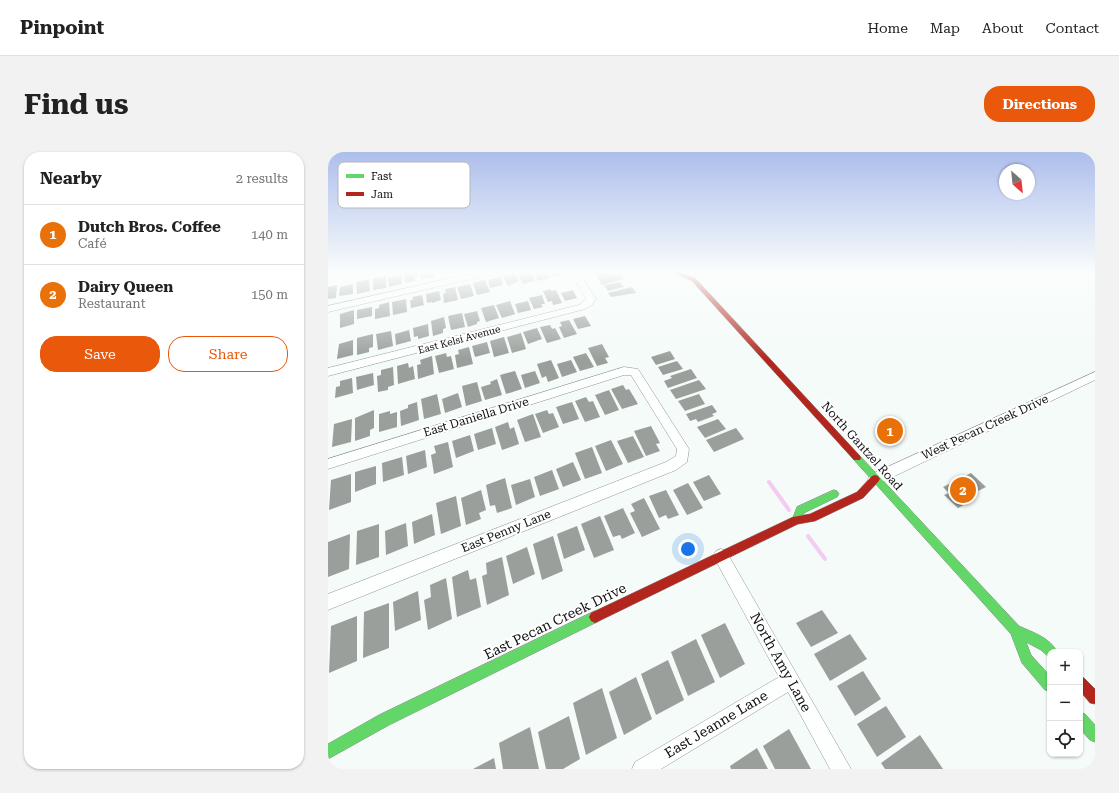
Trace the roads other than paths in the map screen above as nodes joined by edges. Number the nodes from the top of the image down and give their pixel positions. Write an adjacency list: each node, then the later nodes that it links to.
1 (356, 302): 4 (street)
2 (590, 302): 5 (street, East Kelsi Avenue)
3 (715, 302): 9 (main road, North Gantzel Road)
4 (328, 308)
5 (328, 372)
6 (1095, 376): 9 (street, West Pecan Creek Drive)
7 (682, 458): 8 (street, East Daniella Drive); 14 (street, East Penny Lane)
8 (328, 464)
9 (875, 479): 10 (main road); 12 (main road, East Pecan Creek Drive); 15 (main road, North Gantzel Road)
10 (856, 485)
11 (842, 490): 12 (main road, East Pecan Creek Drive)
12 (797, 520): 13 (main road, East Pecan Creek Drive)
13 (721, 556): 17 (street, North Amy Lane); 23 (main road, East Pecan Creek Drive)
14 (328, 602)
15 (1015, 630): 16 (main road, North Gantzel Road); 18 (main road, North Gantzel Road)
16 (1048, 649)
17 (791, 680): 24 (street, East Jeanne Lane); 25 (street, North Amy Lane)
18 (1047, 682)
19 (1083, 685): 20 (main road)
20 (1095, 698)
21 (1082, 721): 22 (main road)
22 (1095, 736)
23 (328, 752)
24 (642, 769)
25 (841, 769)

